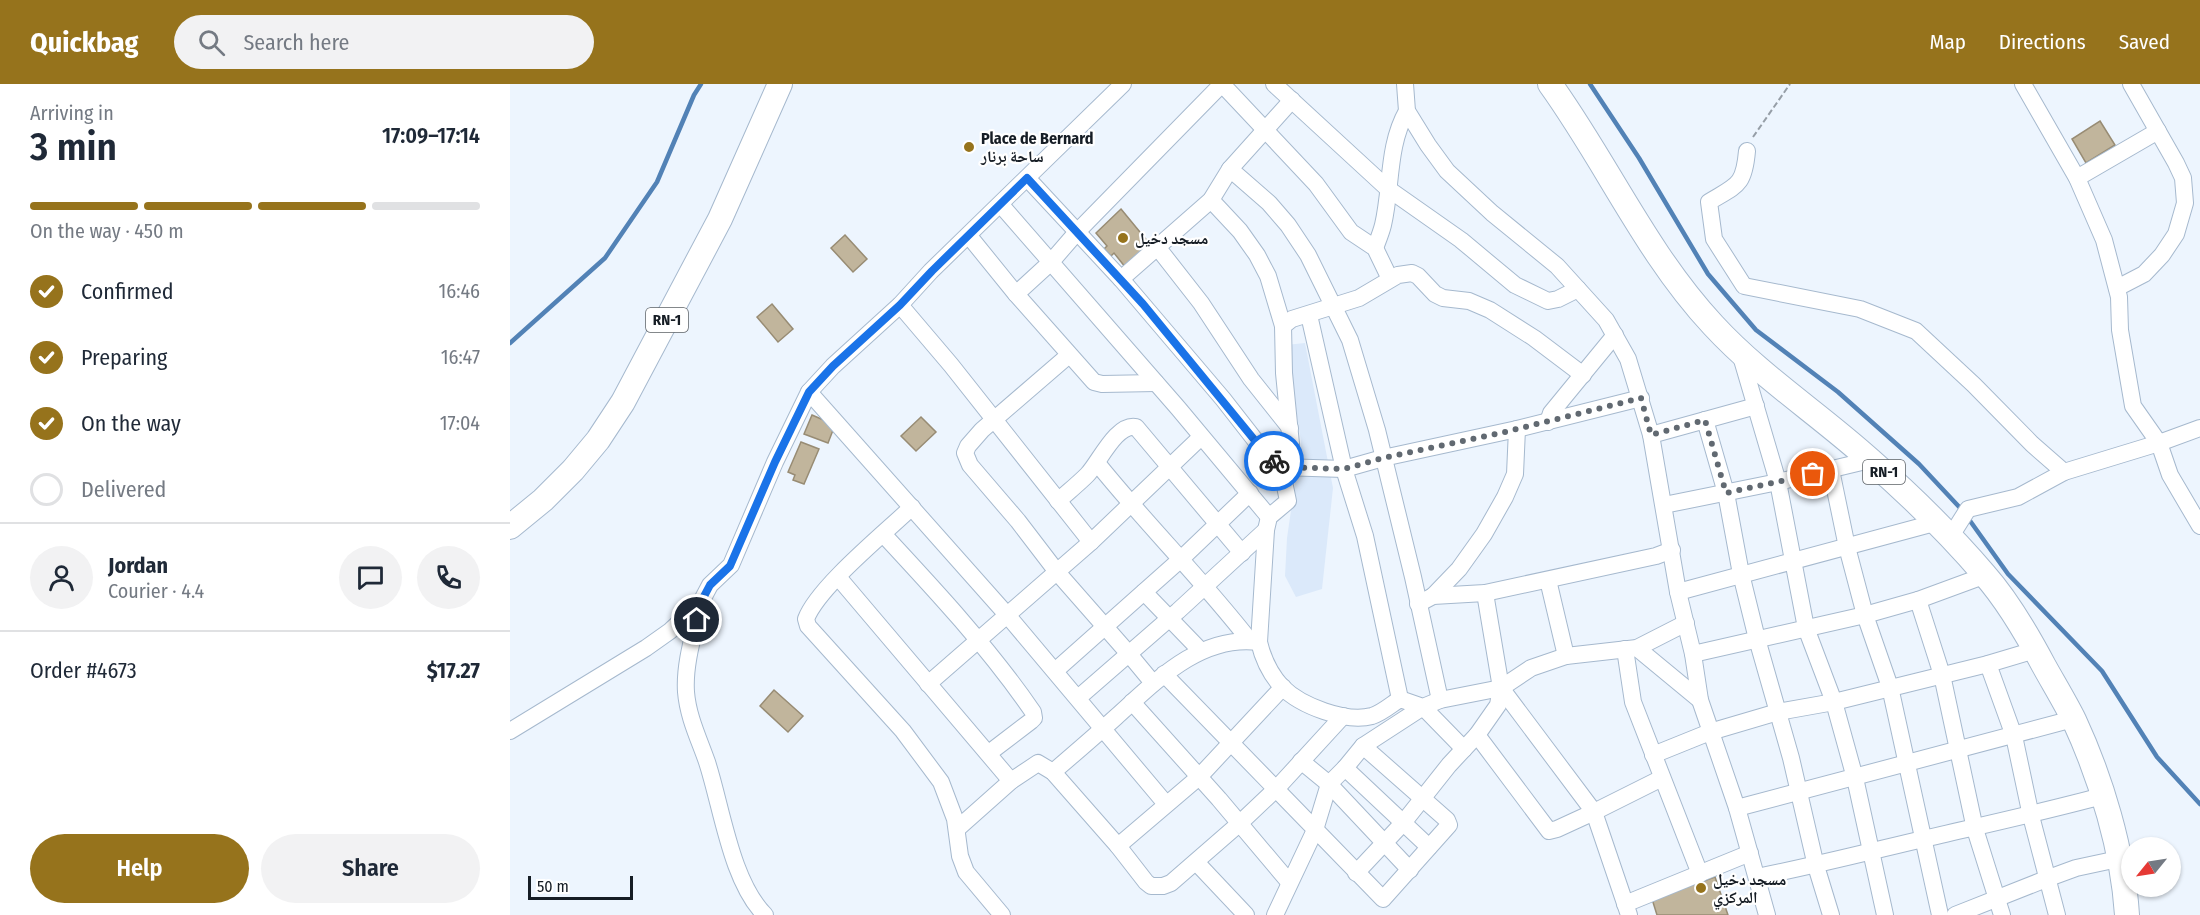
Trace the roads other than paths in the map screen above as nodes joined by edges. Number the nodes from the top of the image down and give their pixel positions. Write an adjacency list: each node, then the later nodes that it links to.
1 (780, 84): 70 (highway, RN-1)
2 (1123, 84): 15 (street)
3 (1222, 84): 11 (street); 20 (street)
4 (1274, 84): 9 (street)
5 (1405, 84): 10 (street)
6 (1550, 84): 35 (highway, RN-1)
7 (2023, 84): 16 (street)
8 (2131, 84): 12 (street)
9 (1292, 100): 11 (street); 17 (street)
10 (1407, 111): 17 (street); 28 (street)
11 (1265, 130): 14 (street); 23 (street)
12 (2158, 131): 16 (street); 27 (street)
13 (1747, 151): 59 (street)
14 (1230, 169): 18 (street); 31 (street)
15 (1027, 178): 19 (street); 20 (street)
16 (2077, 178): 27 (street)
17 (1388, 180): 23 (street); 28 (street)
18 (1211, 200): 22 (street); 33 (street)
19 (1001, 205): 21 (street); 24 (street)
20 (1077, 232): 24 (street); 25 (street)
21 (969, 236): 29 (street); 30 (street)
22 (1158, 248): 25 (street); 46 (street)
23 (1375, 248): 26 (street)
24 (1051, 262): 29 (street); 38 (street)
25 (1121, 279): 51 (street)
26 (1390, 279): 31 (street); 37 (street)
27 (2117, 288): 50 (street)
28 (1578, 289): 34 (street)
29 (1016, 294): 36 (street)
30 (900, 305): 39 (street); 43 (street)
31 (1334, 307): 32 (street); 52 (street)
32 (1309, 315): 33 (street); 57 (street)
33 (1283, 326): 46 (street)
34 (1615, 335): 37 (street); 40 (street)
35 (1740, 352): 41 (street); 53 (highway, RN-1)
36 (1069, 355): 38 (street); 43 (street)
37 (1583, 375): 44 (street)
38 (1156, 383): 49 (street)
39 (809, 392): 66 (street); 90 (street)
40 (1641, 398): 44 (street); 48 (street)
41 (1756, 406): 42 (street); 60 (street)
42 (1705, 420): 48 (street); 62 (street)
43 (994, 421): 63 (street); 79 (street)
44 (1548, 422): 47 (street)
45 (2200, 428): 50 (street)
46 (1291, 429): 51 (street)
47 (1517, 429): 52 (street); 88 (street)
48 (1651, 435): 65 (street)
49 (1201, 437): 55 (street); 61 (street)
50 (2159, 443): 59 (street); 69 (street)
51 (1266, 454): 56 (street)
52 (1383, 458): 57 (street); 91 (street)
53 (1870, 460): 58 (street); 71 (highway, RN-1)
54 (1097, 463): 55 (street); 63 (street); 64 (street)
55 (1169, 467): 64 (street); 68 (street)
56 (1281, 467): 57 (street); 67 (street)
57 (1344, 469): 116 (street)
58 (1831, 470): 60 (street); 74 (street)
59 (2064, 472): 71 (street)
60 (1778, 482): 62 (street); 78 (street)
61 (1250, 493): 67 (street); 68 (street)
62 (1726, 493): 65 (street); 80 (street)
63 (1058, 501): 73 (street)
64 (1131, 504): 73 (street); 77 (street)
65 (1664, 505): 75 (street)
66 (912, 507): 72 (street); 93 (street)
67 (1267, 523): 76 (street); 100 (street)
68 (1217, 524): 76 (street); 77 (street)
69 (2200, 526)
70 (510, 527)
71 (1944, 529): 74 (street); 81 (highway, RN-1)
72 (883, 534): 82 (street); 99 (street)
73 (1091, 542): 79 (street)
74 (1847, 547): 78 (street); 92 (street)
75 (1672, 550): 83 (street); 86 (street)
76 (1242, 553): 84 (street)
77 (1181, 559): 84 (street); 85 (street)
78 (1794, 560): 80 (street); 97 (street)
79 (1056, 572): 93 (street); 96 (street)
80 (1741, 574): 86 (street); 98 (street)
81 (1986, 575): 89 (street); 102 (highway, RN-1)
82 (838, 577): 111 (street); 155 (street)
83 (1548, 580): 87 (street); 106 (street)
84 (1205, 585): 94 (street); 100 (street)
85 (1144, 592): 94 (street); 96 (street)
86 (1678, 592): 95 (street)
87 (1485, 593): 88 (street); 114 (street)
88 (1433, 596): 91 (street)
89 (1918, 600): 92 (street); 109 (street)
90 (701, 602): 126 (street); 175 (street)
91 (1418, 604): 117 (street)
92 (1865, 615): 97 (street); 113 (street)
93 (1008, 616): 99 (street); 108 (street)
94 (1170, 618): 103 (street); 104 (street)
95 (1686, 623): 101 (street); 105 (street)
96 (1105, 626): 104 (street); 108 (street)
97 (1806, 628): 98 (street); 120 (street)
98 (1757, 639): 105 (street); 122 (street)
99 (979, 641): 111 (street); 134 (street)
100 (1254, 642): 103 (street); 112 (street)
101 (1631, 649): 106 (street); 118 (street); 135 (street)
102 (2035, 650): 107 (street); 124 (highway, RN-1)
103 (1201, 651): 110 (street)
104 (1129, 654): 110 (street); 115 (street)
105 (1693, 654): 118 (street)
106 (1566, 656): 114 (street)
107 (1988, 664): 109 (street); 129 (street)
108 (1055, 671): 115 (street)
109 (1942, 675): 113 (street); 133 (street)
110 (1158, 679): 119 (street); 130 (street)
111 (928, 684): 134 (street)
112 (1282, 687): 123 (street); 130 (street)
113 (1890, 687): 120 (street); 137 (street)
114 (1501, 688): 117 (street); 128 (street); 151 (street)
115 (1078, 698): 125 (street)
116 (1400, 699): 121 (street); 123 (street)
117 (1440, 700): 121 (street)
118 (1700, 700): 127 (street)
119 (1132, 702): 125 (street); 140 (street)
120 (1834, 702): 122 (street); 142 (street)
121 (1423, 707): 131 (street); 132 (street)
122 (1778, 712): 127 (street); 146 (street)
123 (1343, 716): 136 (street)
124 (2073, 719): 129 (street); 147 (highway, RN-1)
125 (1104, 728): 139 (street); 149 (street)
126 (510, 731)
127 (1710, 732): 135 (street); 150 (street)
128 (1477, 735): 132 (street); 151 (street)
129 (2014, 736): 133 (street); 152 (street)
130 (1232, 743): 140 (street); 145 (street)
131 (1363, 746): 138 (street); 148 (street)
132 (1464, 749): 148 (street)
133 (1959, 750): 137 (street); 156 (street)
134 (989, 753): 143 (street)
135 (1653, 755): 141 (street)
136 (1301, 761): 144 (street); 145 (street)
137 (1908, 764): 142 (street); 158 (street)
138 (1345, 768): 144 (street); 153 (street)
139 (1053, 772): 143 (street); 160 (street)
140 (1199, 777): 149 (street); 154 (street)
141 (1662, 778): 151 (street); 169 (street)
142 (1855, 778): 146 (street); 163 (street)
143 (1011, 781): 155 (street)
144 (1329, 784): 157 (street); 159 (street)
145 (1276, 788): 154 (street); 157 (street)
146 (1798, 791): 150 (street); 166 (street)
147 (2102, 796): 152 (street); 164 (highway, RN-1)
148 (1422, 800): 153 (street); 161 (street)
149 (1166, 804): 160 (street)
150 (1737, 808): 162 (street)
151 (1594, 812): 174 (street)
152 (2031, 816): 156 (street); 171 (street)
153 (1403, 823): 159 (street); 161 (street)
154 (1240, 824): 165 (street); 172 (street)
155 (957, 829): 176 (street)
156 (1975, 829): 158 (street); 173 (street)
157 (1315, 830): 168 (street); 172 (street)
158 (1922, 839): 163 (street); 182 (street)
159 (1383, 843): 167 (street); 168 (street)
160 (1118, 846): 165 (street)
161 (1429, 847): 167 (street)
162 (1750, 853): 169 (street); 170 (street)
163 (1870, 853): 166 (street); 181 (street)
164 (2118, 859): 171 (street); 186 (highway, RN-1)
165 (1196, 862): 177 (street)
166 (1816, 866): 170 (street); 180 (street)
167 (1410, 870): 168 (street)
168 (1356, 873)
169 (1700, 874): 174 (street)
170 (1757, 877): 179 (street)
171 (2046, 879): 173 (street); 185 (street)
172 (1289, 882): 178 (street)
173 (1996, 899): 183 (street); 184 (street)
174 (1627, 909)
175 (765, 915)
176 (1002, 915)
177 (1246, 915)
178 (1275, 915)
179 (1767, 915)
180 (1832, 915)
181 (1885, 915)
182 (1940, 915)
183 (1955, 915)
184 (2002, 915)
185 (2057, 915)
186 (2127, 915)

